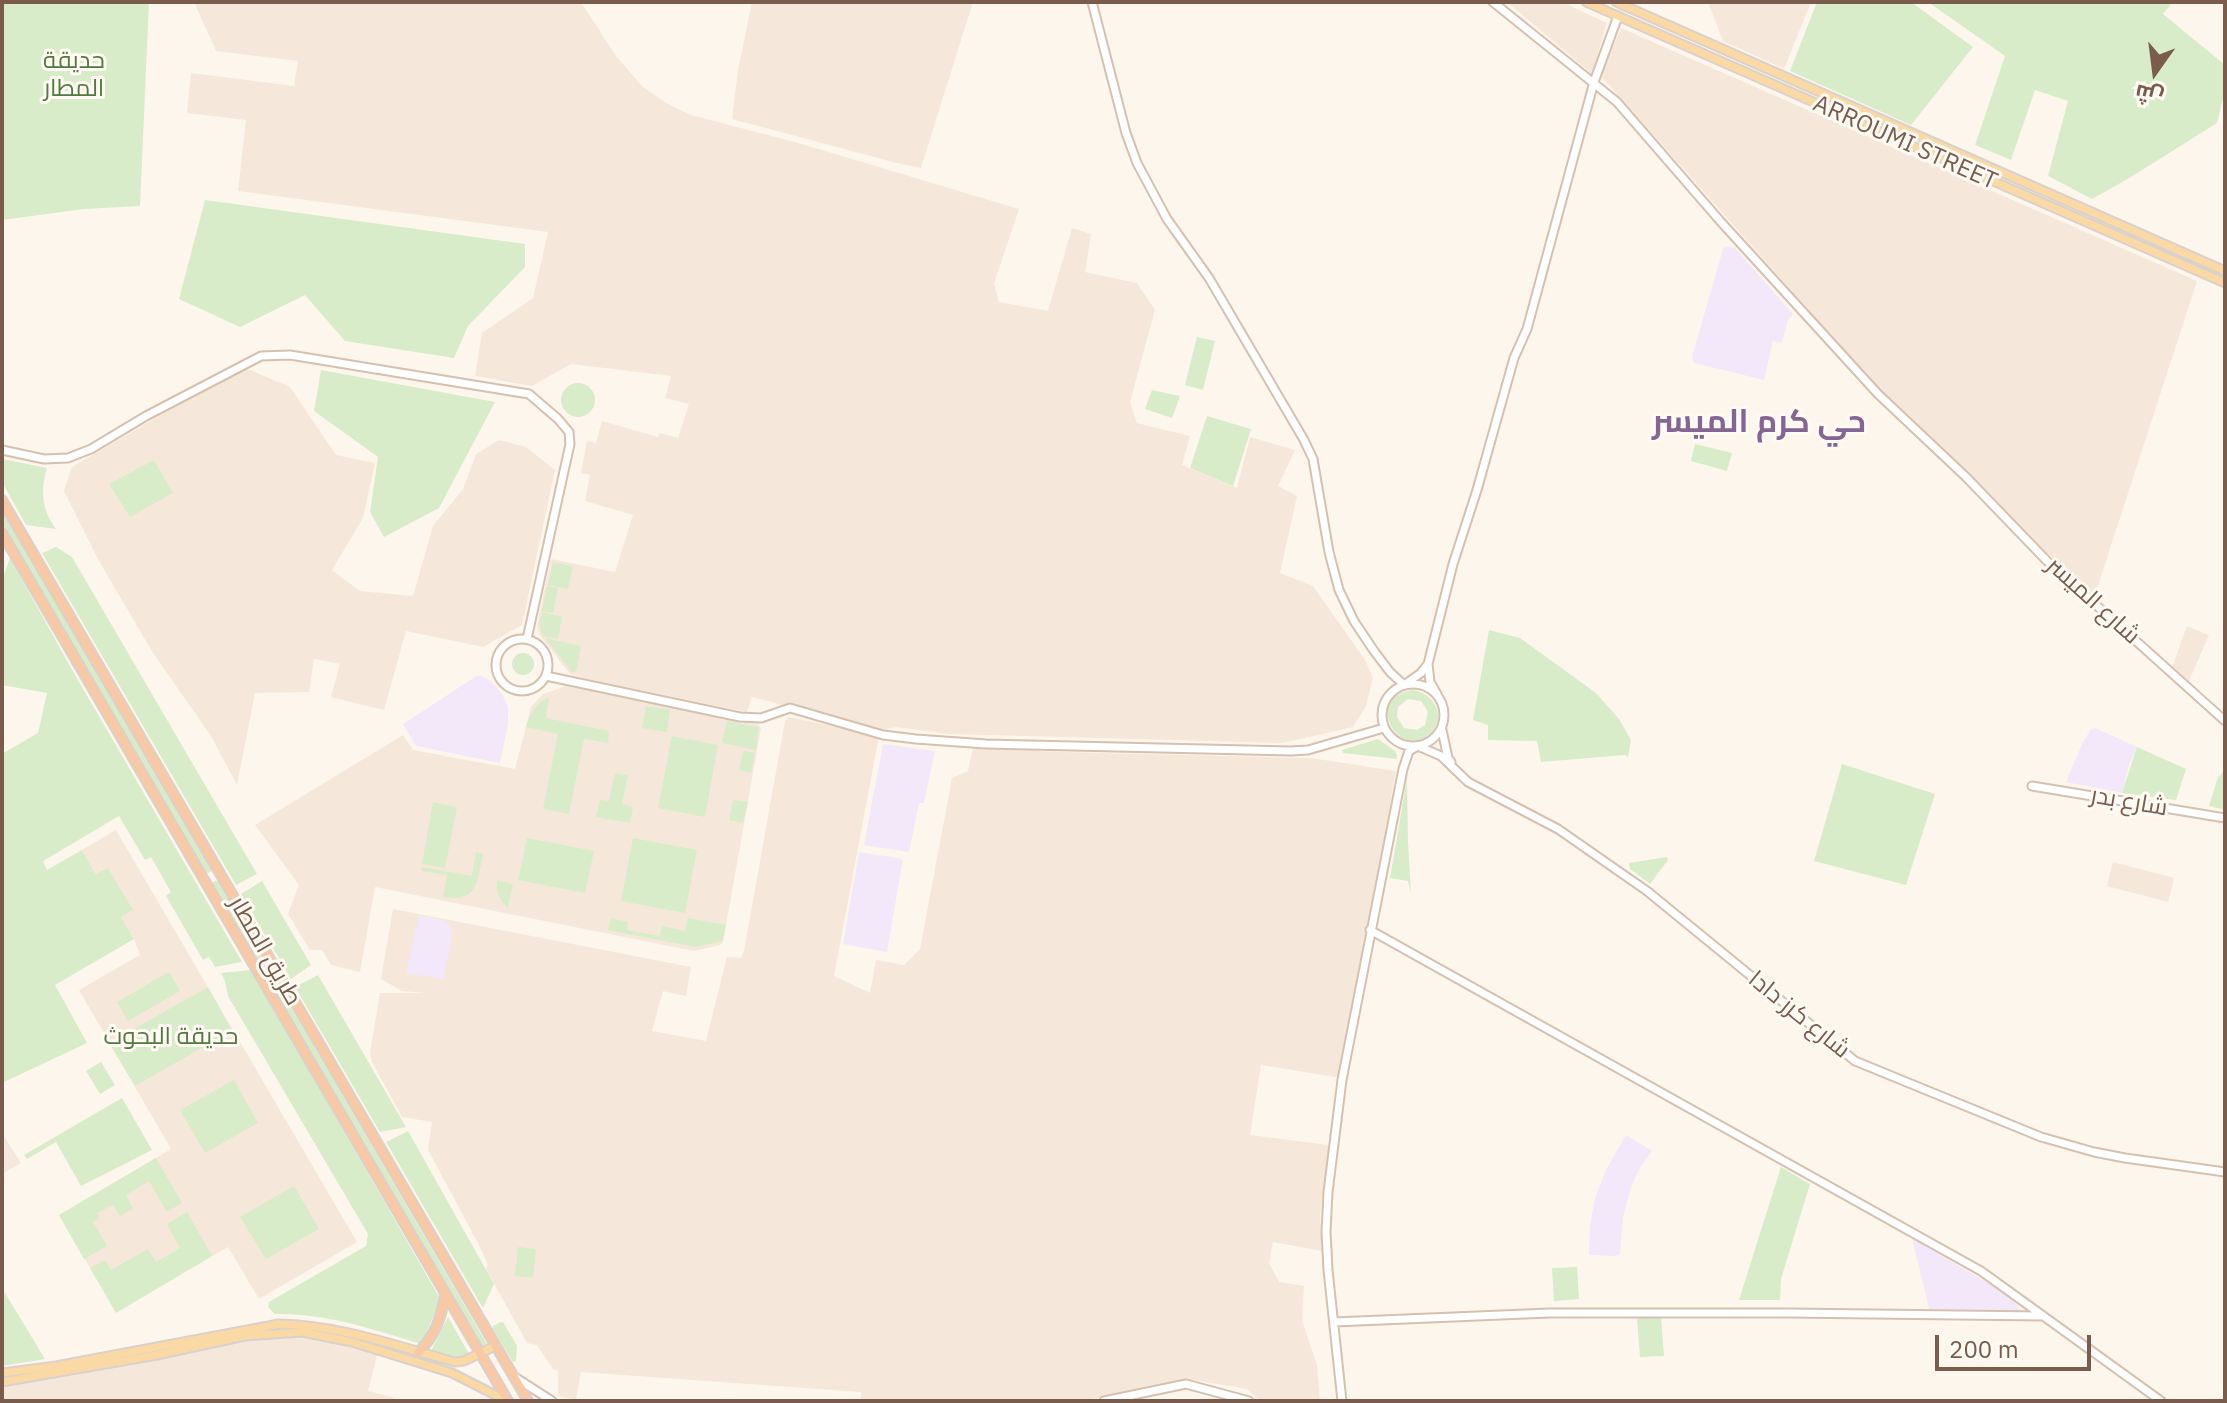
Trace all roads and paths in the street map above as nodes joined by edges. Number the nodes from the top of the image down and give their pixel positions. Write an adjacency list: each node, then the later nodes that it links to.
1 (1092, 2): 14 (main road)
2 (1493, 2): 6 (main road, شارع الميسر)
3 (1586, 2): 5 (main road, ARROUMI STREET)
4 (1616, 2): 7 (main road, ARROUMI STREET)
5 (1618, 16): 6 (main road); 8 (main road, ARROUMI STREET)
6 (1594, 82): 13 (main road); 19 (main road, شارع الميسر)
7 (2225, 271)
8 (2225, 283)
9 (2, 450): 12 (main road)
10 (2, 500): 33 (highway, طريق المطار)
11 (2, 533): 30 (highway, طريق المطار)
12 (527, 639): 15 (main road); 15 (main road)
13 (1428, 664): 16 (main road); 18 (main road)
14 (1390, 672): 16 (main road); 17 (main road)
15 (546, 676): 20 (main road)
16 (1404, 685): 17 (main road); 18 (main road)
17 (1390, 694): 20 (main road)
18 (1437, 694): 21 (main road)
19 (2225, 721)
20 (1384, 728): 22 (main road)
21 (1442, 730): 23 (main road); 25 (main road)
22 (1397, 742): 23 (main road); 24 (main road)
23 (1418, 746): 24 (main road); 25 (main road, شارع كرز دادا)
24 (1405, 761): 28 (main road)
25 (1462, 776): 29 (main road, شارع كرز دادا)
26 (2032, 786): 27 (main road, شارع بدر)
27 (2225, 818)
28 (1370, 930): 31 (main road); 32 (main road)
29 (2225, 1172)
30 (445, 1293): 34 (highway); 35 (highway, طريق المطار)
31 (2045, 1316): 32 (main road); 47 (main road)
32 (1334, 1322): 46 (main road)
33 (495, 1346): 35 (main road); 39 (highway, طريق المطار)
34 (418, 1353): 36 (main road); 37 (main road)
35 (480, 1354): 36 (main road); 41 (highway, طريق المطار)
36 (455, 1362): 38 (main road)
37 (2, 1373)
38 (452, 1373): 40 (main road); 41 (main road)
39 (513, 1376): 42 (highway, طريق المطار); 43 (main road)
40 (2, 1382)
41 (508, 1401)
42 (528, 1401)
43 (552, 1401)
44 (1104, 1401): 45 (main road)
45 (1249, 1401)
46 (1342, 1401)
47 (2161, 1401)

